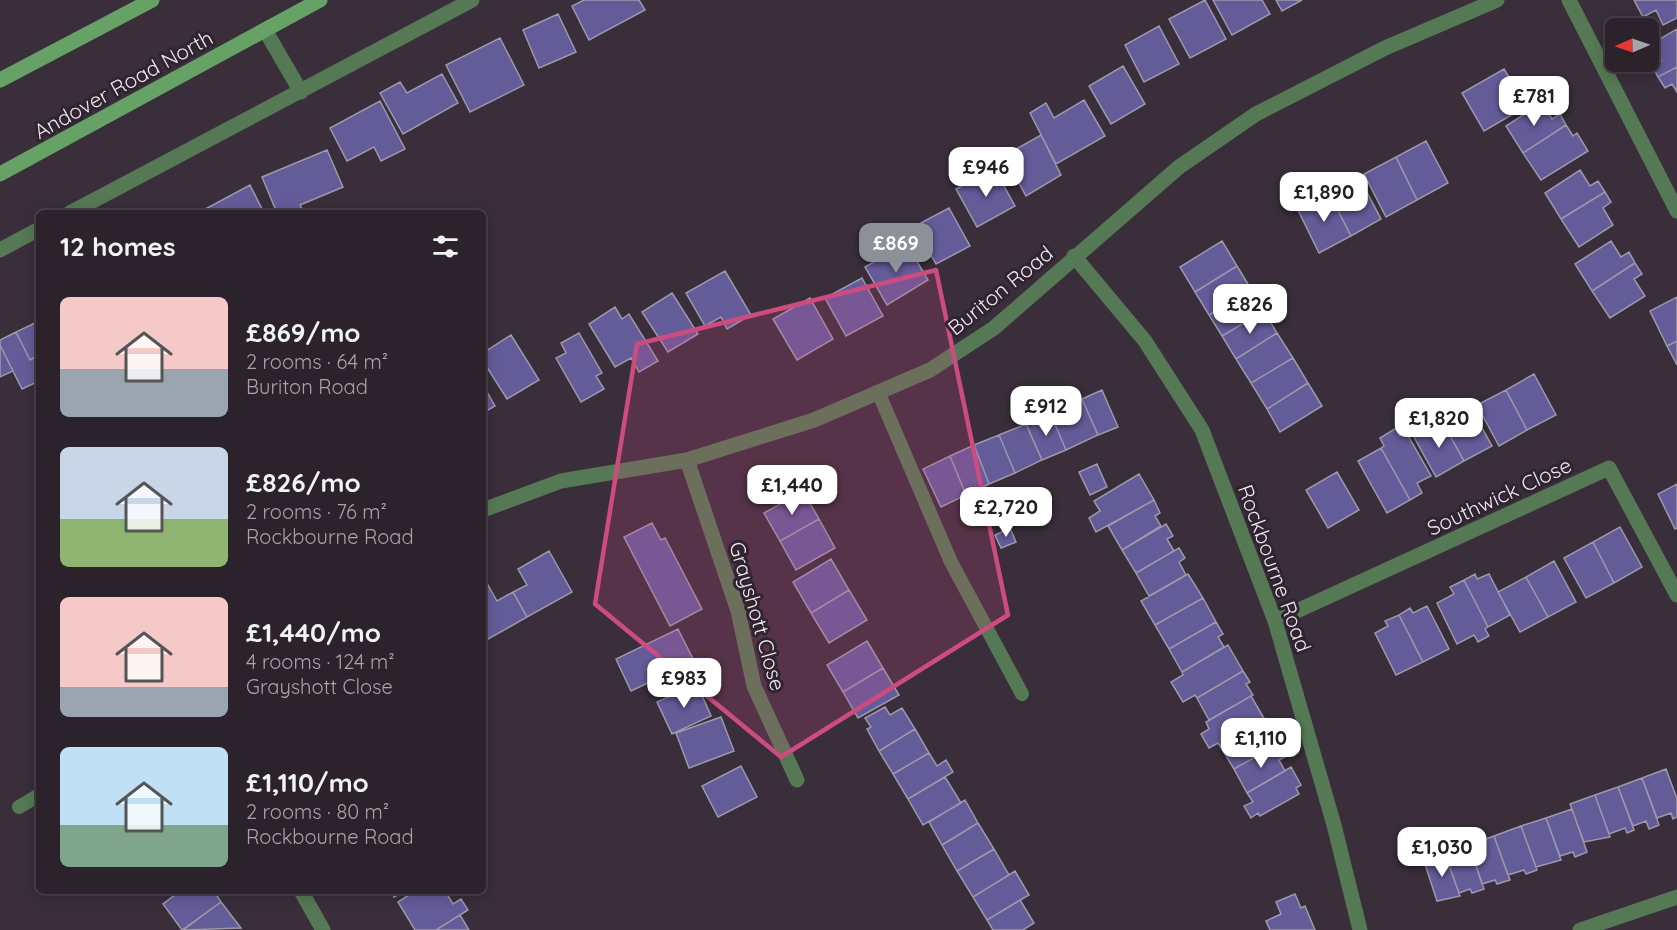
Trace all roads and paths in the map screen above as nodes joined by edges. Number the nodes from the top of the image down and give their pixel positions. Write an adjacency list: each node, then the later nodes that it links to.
1 (152, 0): 7 (main road)
2 (320, 0): 6 (main road, Andover Road North)
3 (472, 0): 8 (street)
4 (1497, 0): 14 (street, Buriton Road)
5 (1569, 0): 11 (street)
6 (265, 30): 8 (street); 9 (main road, Andover Road North)
7 (0, 80)
8 (301, 92): 10 (street)
9 (0, 174)
10 (76, 210)
11 (1677, 211)
12 (36, 231): 13 (street)
13 (0, 250)
14 (1074, 256): 15 (street, Buriton Road); 19 (street, Rockbourne Road)
15 (879, 394): 16 (street, Buriton Road); 20 (lane)
16 (687, 460): 17 (street, Buriton Road); 21 (street, Grayshott Close)
17 (486, 509)
18 (1677, 595): 19 (street, Southwick Close)
19 (1275, 621): 27 (street, Rockbourne Road)
20 (1022, 694)
21 (797, 780)
22 (36, 797): 23 (lane)
23 (19, 807)
24 (303, 894): 26 (street)
25 (1677, 897): 28 (street)
26 (323, 930)
27 (1360, 930)
28 (1580, 930)

